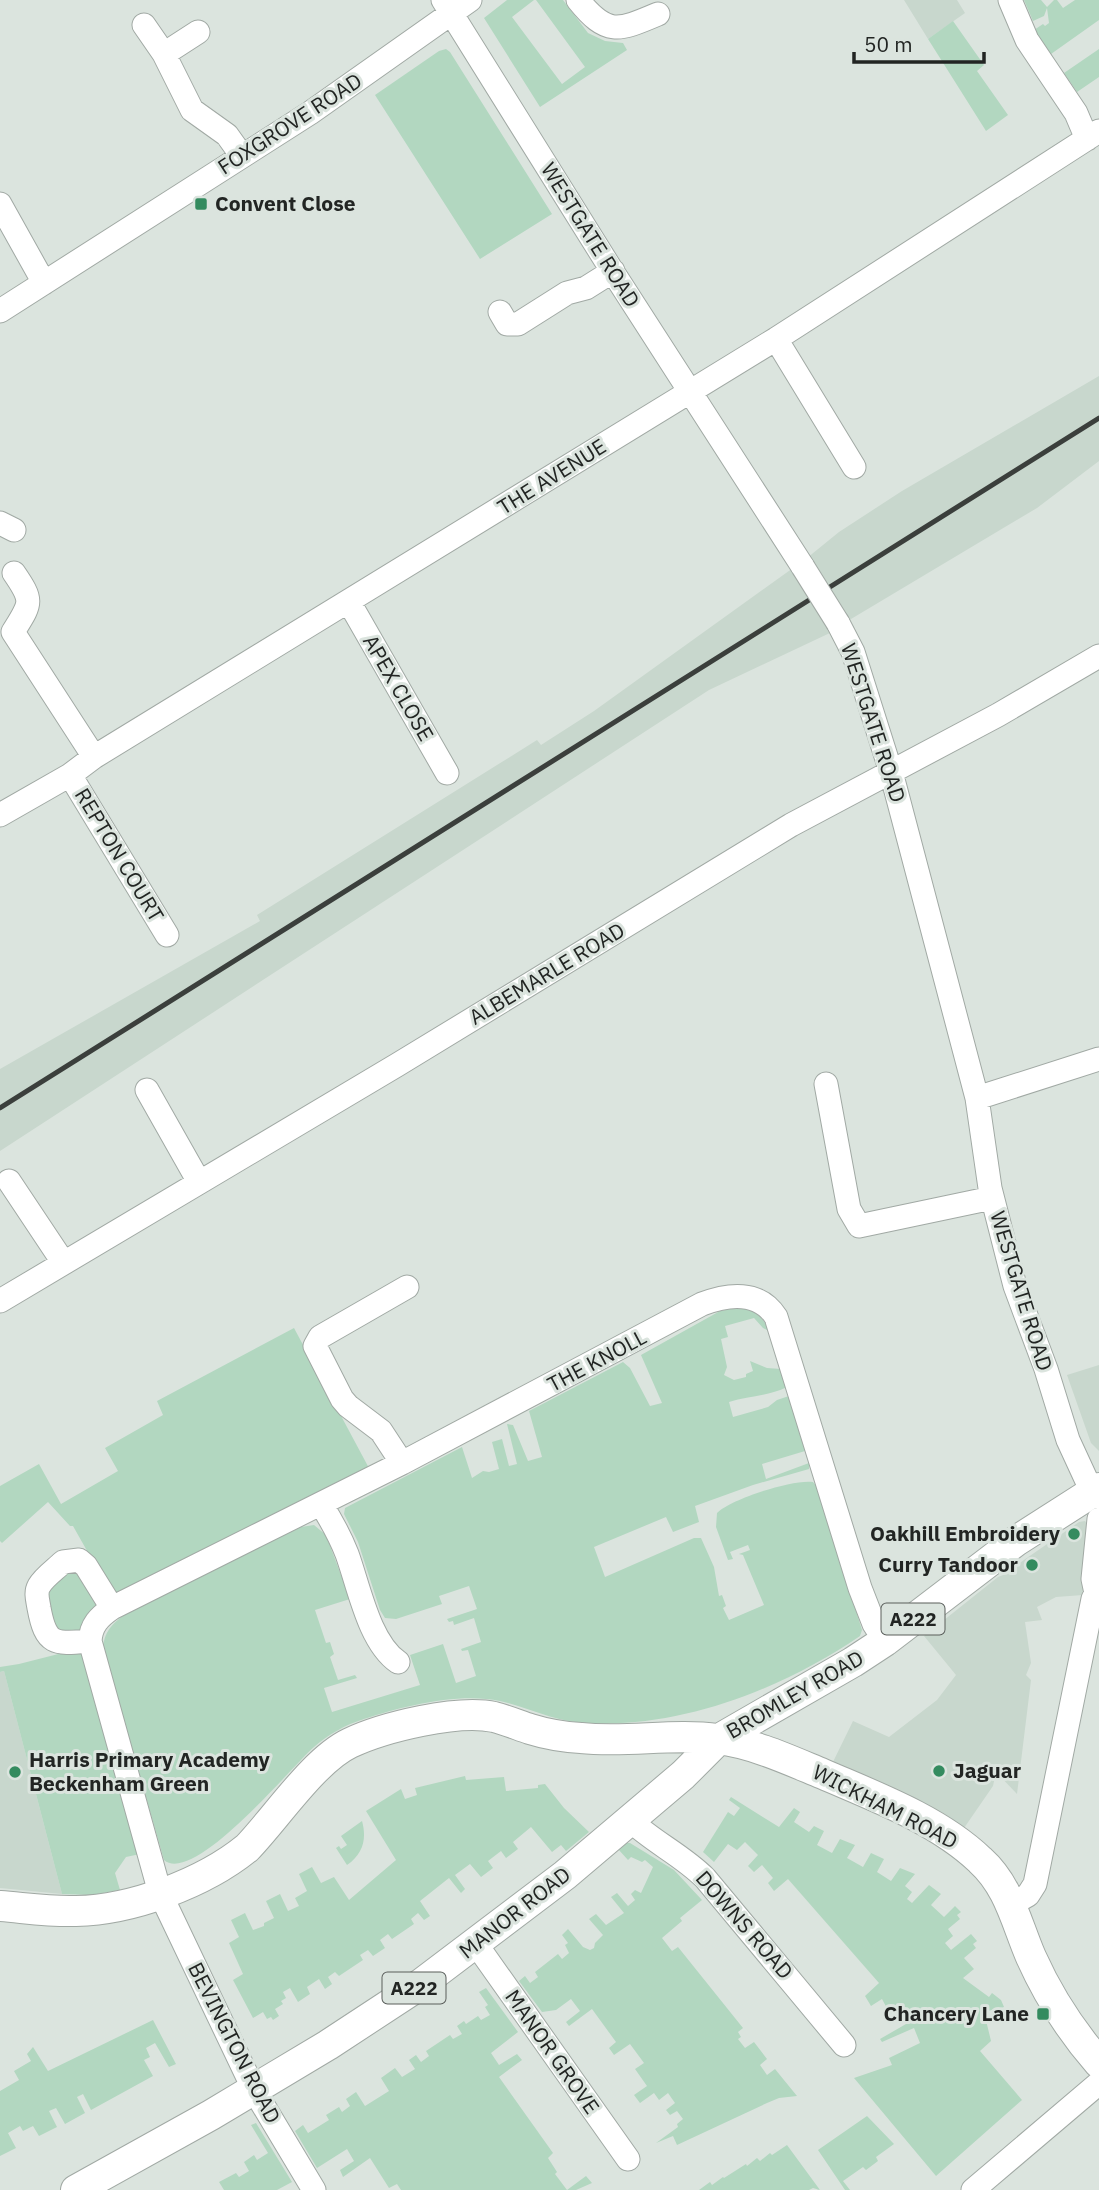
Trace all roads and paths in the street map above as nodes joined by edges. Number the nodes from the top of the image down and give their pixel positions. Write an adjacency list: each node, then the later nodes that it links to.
1 (470, 0): 4 (street, FOXGROVE ROAD)
2 (578, 0): 5 (street)
3 (1010, 0): 9 (street)
4 (447, 8): 10 (street, FOXGROVE ROAD); 12 (street, WESTGATE ROAD)
5 (658, 14)
6 (144, 25): 8 (street)
7 (198, 32): 8 (street)
8 (164, 54): 10 (street)
9 (1093, 135): 16 (street, THE AVENUE)
10 (242, 156): 13 (street, FOXGROVE ROAD)
11 (0, 204): 13 (street)
12 (613, 271): 15 (street); 17 (street, WESTGATE ROAD)
13 (44, 283): 14 (street, FOXGROVE ROAD)
14 (0, 311)
15 (500, 313)
16 (776, 339): 17 (street, THE AVENUE); 18 (street)
17 (689, 391): 20 (street, THE AVENUE); 24 (street, WESTGATE ROAD, bridge)
18 (854, 467)
19 (14, 573): 21 (street)
20 (349, 602): 23 (street, THE AVENUE); 25 (street, APEX CLOSE)
21 (6, 632): 23 (street)
22 (1099, 656): 24 (street, ALBEMARLE ROAD)
23 (94, 757): 26 (street, THE AVENUE)
24 (891, 772): 32 (street, WESTGATE ROAD); 34 (street, ALBEMARLE ROAD)
25 (447, 773)
26 (70, 775): 27 (street, THE AVENUE); 28 (street, REPTON COURT)
27 (0, 815)
28 (167, 935)
29 (1099, 1059): 32 (street)
30 (826, 1084): 35 (street)
31 (147, 1090): 34 (street)
32 (977, 1098): 35 (street, WESTGATE ROAD)
33 (9, 1181): 36 (street)
34 (200, 1182): 36 (street, ALBEMARLE ROAD)
35 (992, 1198): 40 (street, WESTGATE ROAD)
36 (63, 1262): 38 (street, ALBEMARLE ROAD)
37 (407, 1287): 39 (street)
38 (0, 1301)
39 (402, 1464): 41 (street, THE KNOLL); 45 (street, THE KNOLL)
40 (1098, 1498): 42 (street); 45 (main road, BROMLEY ROAD / A222)
41 (321, 1504): 43 (street, THE KNOLL); 46 (street)
42 (1098, 1592): 50 (street)
43 (112, 1608): 44 (street, THE KNOLL); 44 (street)
44 (90, 1641): 49 (street)
45 (885, 1641): 47 (main road, BROMLEY ROAD / A222)
46 (398, 1662)
47 (719, 1739): 48 (main road, MANOR ROAD / A222); 49 (main road, BROMLEY ROAD); 50 (main road, WICKHAM ROAD)
48 (630, 1820): 52 (main road, MANOR ROAD / A222); 53 (street, DOWNS ROAD)
49 (160, 1893): 51 (main road, BROMLEY ROAD); 56 (street, BEVINGTON ROAD)
50 (1012, 1904): 54 (main road, WICKHAM ROAD)
51 (0, 1906)
52 (475, 1944): 56 (main road, MANOR ROAD / A222); 57 (street, MANOR GROVE)
53 (844, 2045)
54 (1099, 2063)
55 (1099, 2083): 60 (street)
56 (254, 2090): 58 (main road, MANOR ROAD / A222); 59 (street, BEVINGTON ROAD)
57 (628, 2159)
58 (76, 2190)
59 (314, 2190)
60 (974, 2190)

